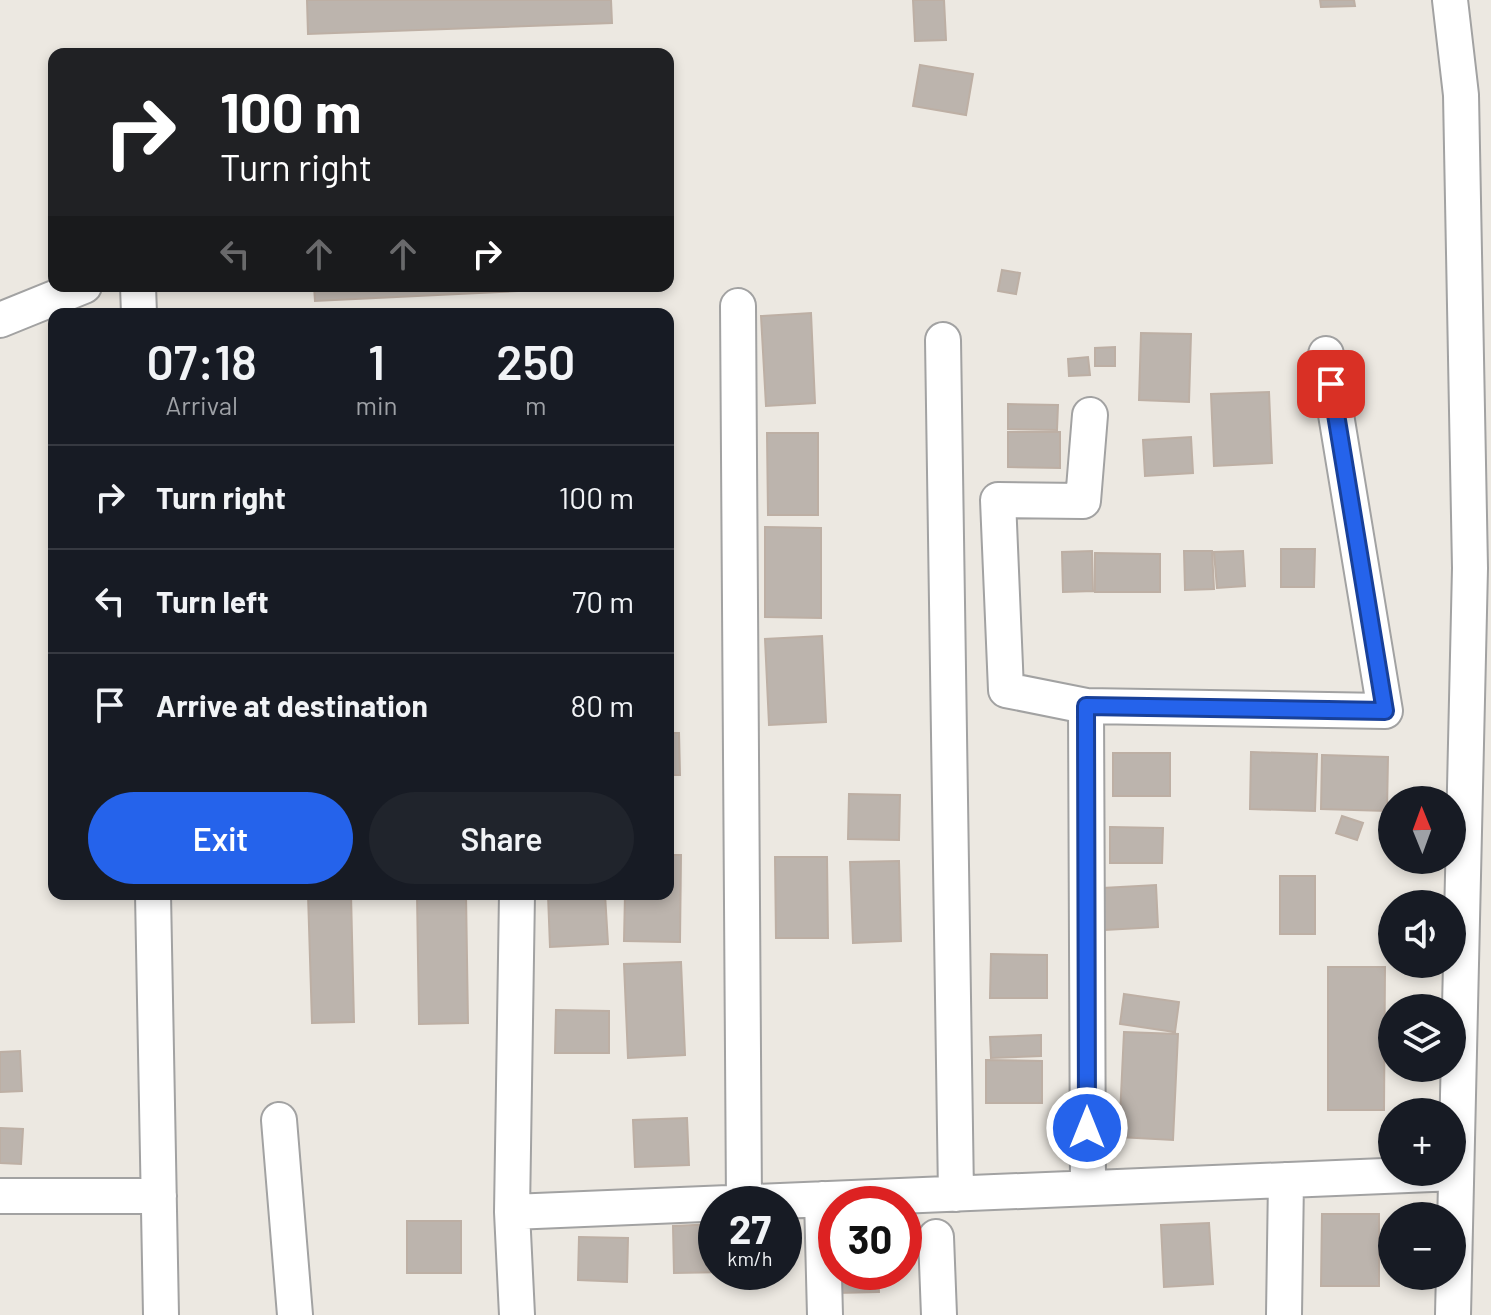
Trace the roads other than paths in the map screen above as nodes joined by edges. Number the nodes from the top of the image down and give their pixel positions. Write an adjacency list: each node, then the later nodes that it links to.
1 (1450, 0): 11 (street)
2 (69, 292): 4 (street)
3 (738, 306): 15 (street)
4 (0, 320)
5 (943, 340): 18 (street)
6 (1326, 354): 8 (street)
7 (1090, 415): 8 (street)
8 (1086, 706): 17 (street)
9 (153, 900): 21 (street)
10 (517, 900): 23 (street)
11 (1458, 1098)
12 (279, 1120): 27 (street)
13 (1378, 1176): 14 (street)
14 (1286, 1180): 17 (street); 31 (street)
15 (744, 1186)
16 (1456, 1186): 32 (street)
17 (1088, 1188): 18 (street)
18 (956, 1194): 19 (street)
19 (922, 1195)
20 (0, 1196): 21 (street)
21 (159, 1196): 26 (street)
22 (698, 1204): 23 (street)
23 (512, 1212): 28 (street)
24 (936, 1237): 30 (street)
25 (824, 1290): 29 (street)
26 (161, 1315)
27 (295, 1315)
28 (517, 1315)
29 (825, 1315)
30 (939, 1315)
31 (1284, 1315)
32 (1453, 1315)

